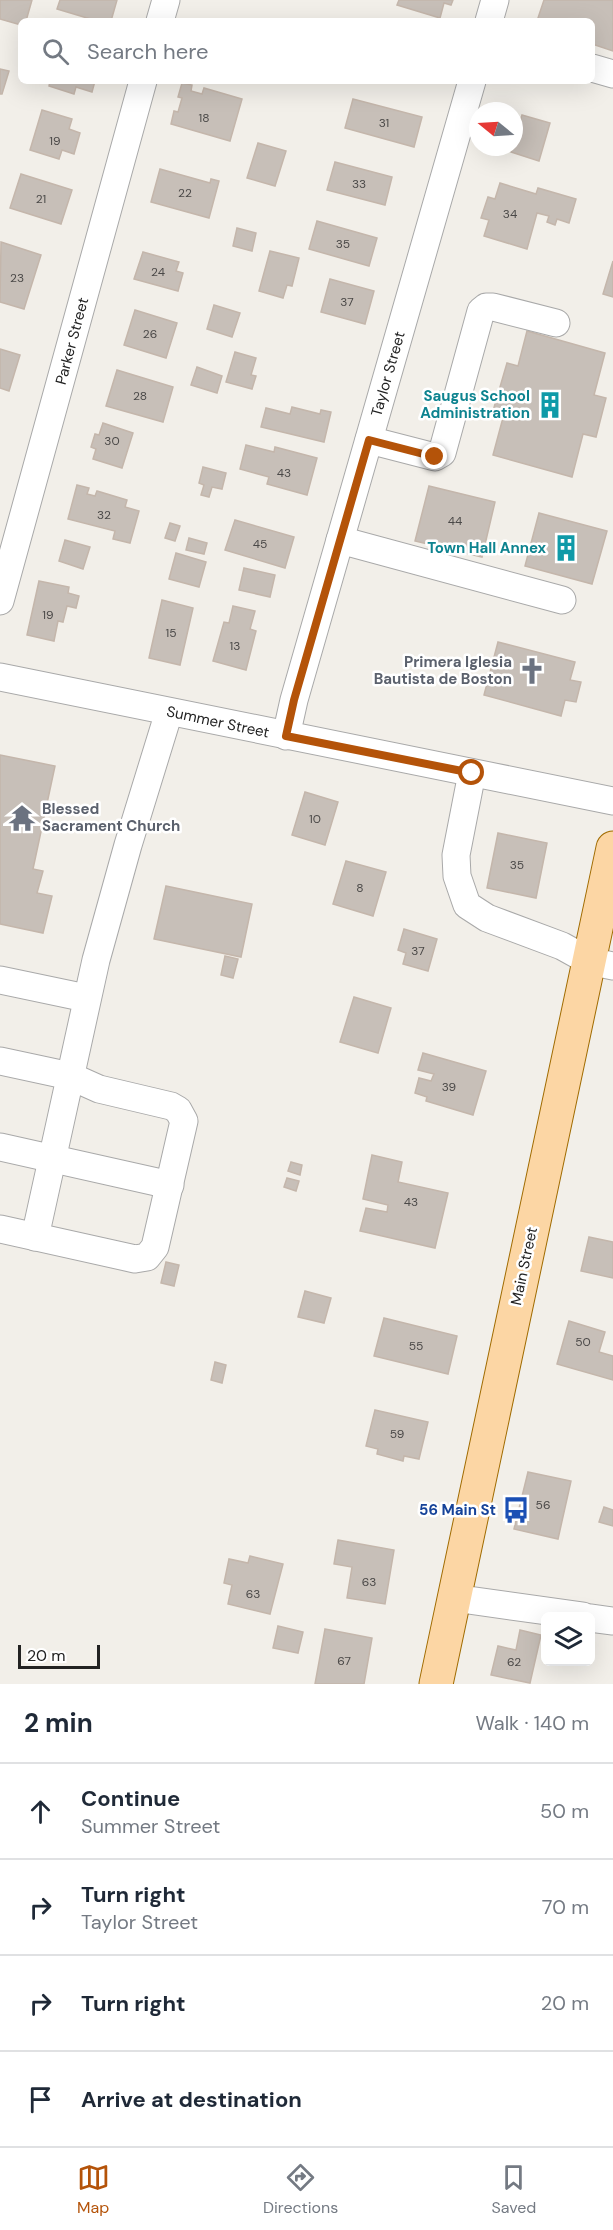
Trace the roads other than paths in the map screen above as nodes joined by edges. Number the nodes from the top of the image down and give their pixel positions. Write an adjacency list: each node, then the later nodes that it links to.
1 (165, 0): 3 (street)
2 (495, 0): 4 (street)
3 (161, 18)
4 (490, 18)
5 (595, 69): 6 (street)
6 (613, 74)
7 (142, 84): 13 (street, Parker Street)
8 (471, 84): 10 (street, Taylor Street)
9 (556, 323): 10 (street)
10 (369, 440): 11 (street, Taylor Street)
11 (340, 540): 12 (street); 16 (street, Taylor Street)
12 (562, 600)
13 (0, 601)
14 (0, 677): 15 (street, Summer Street)
15 (169, 712): 16 (street, Summer Street); 22 (street)
16 (286, 736): 17 (street, Summer Street)
17 (472, 773): 18 (street, Summer Street); 20 (street)
18 (613, 801)
19 (613, 848): 20 (main road, Main Street)
20 (601, 963): 30 (main road, Main Street)
21 (0, 980): 22 (street)
22 (87, 998): 24 (street)
23 (0, 1061): 24 (street)
24 (70, 1076): 26 (street); 27 (street)
25 (0, 1147): 26 (street)
26 (52, 1158): 27 (street); 29 (street)
27 (170, 1185): 29 (street)
28 (0, 1229): 29 (street)
29 (35, 1237)
30 (454, 1598): 31 (street); 34 (main road, Main Street)
31 (549, 1612)
32 (595, 1618): 33 (street)
33 (613, 1621)
34 (436, 1684)

